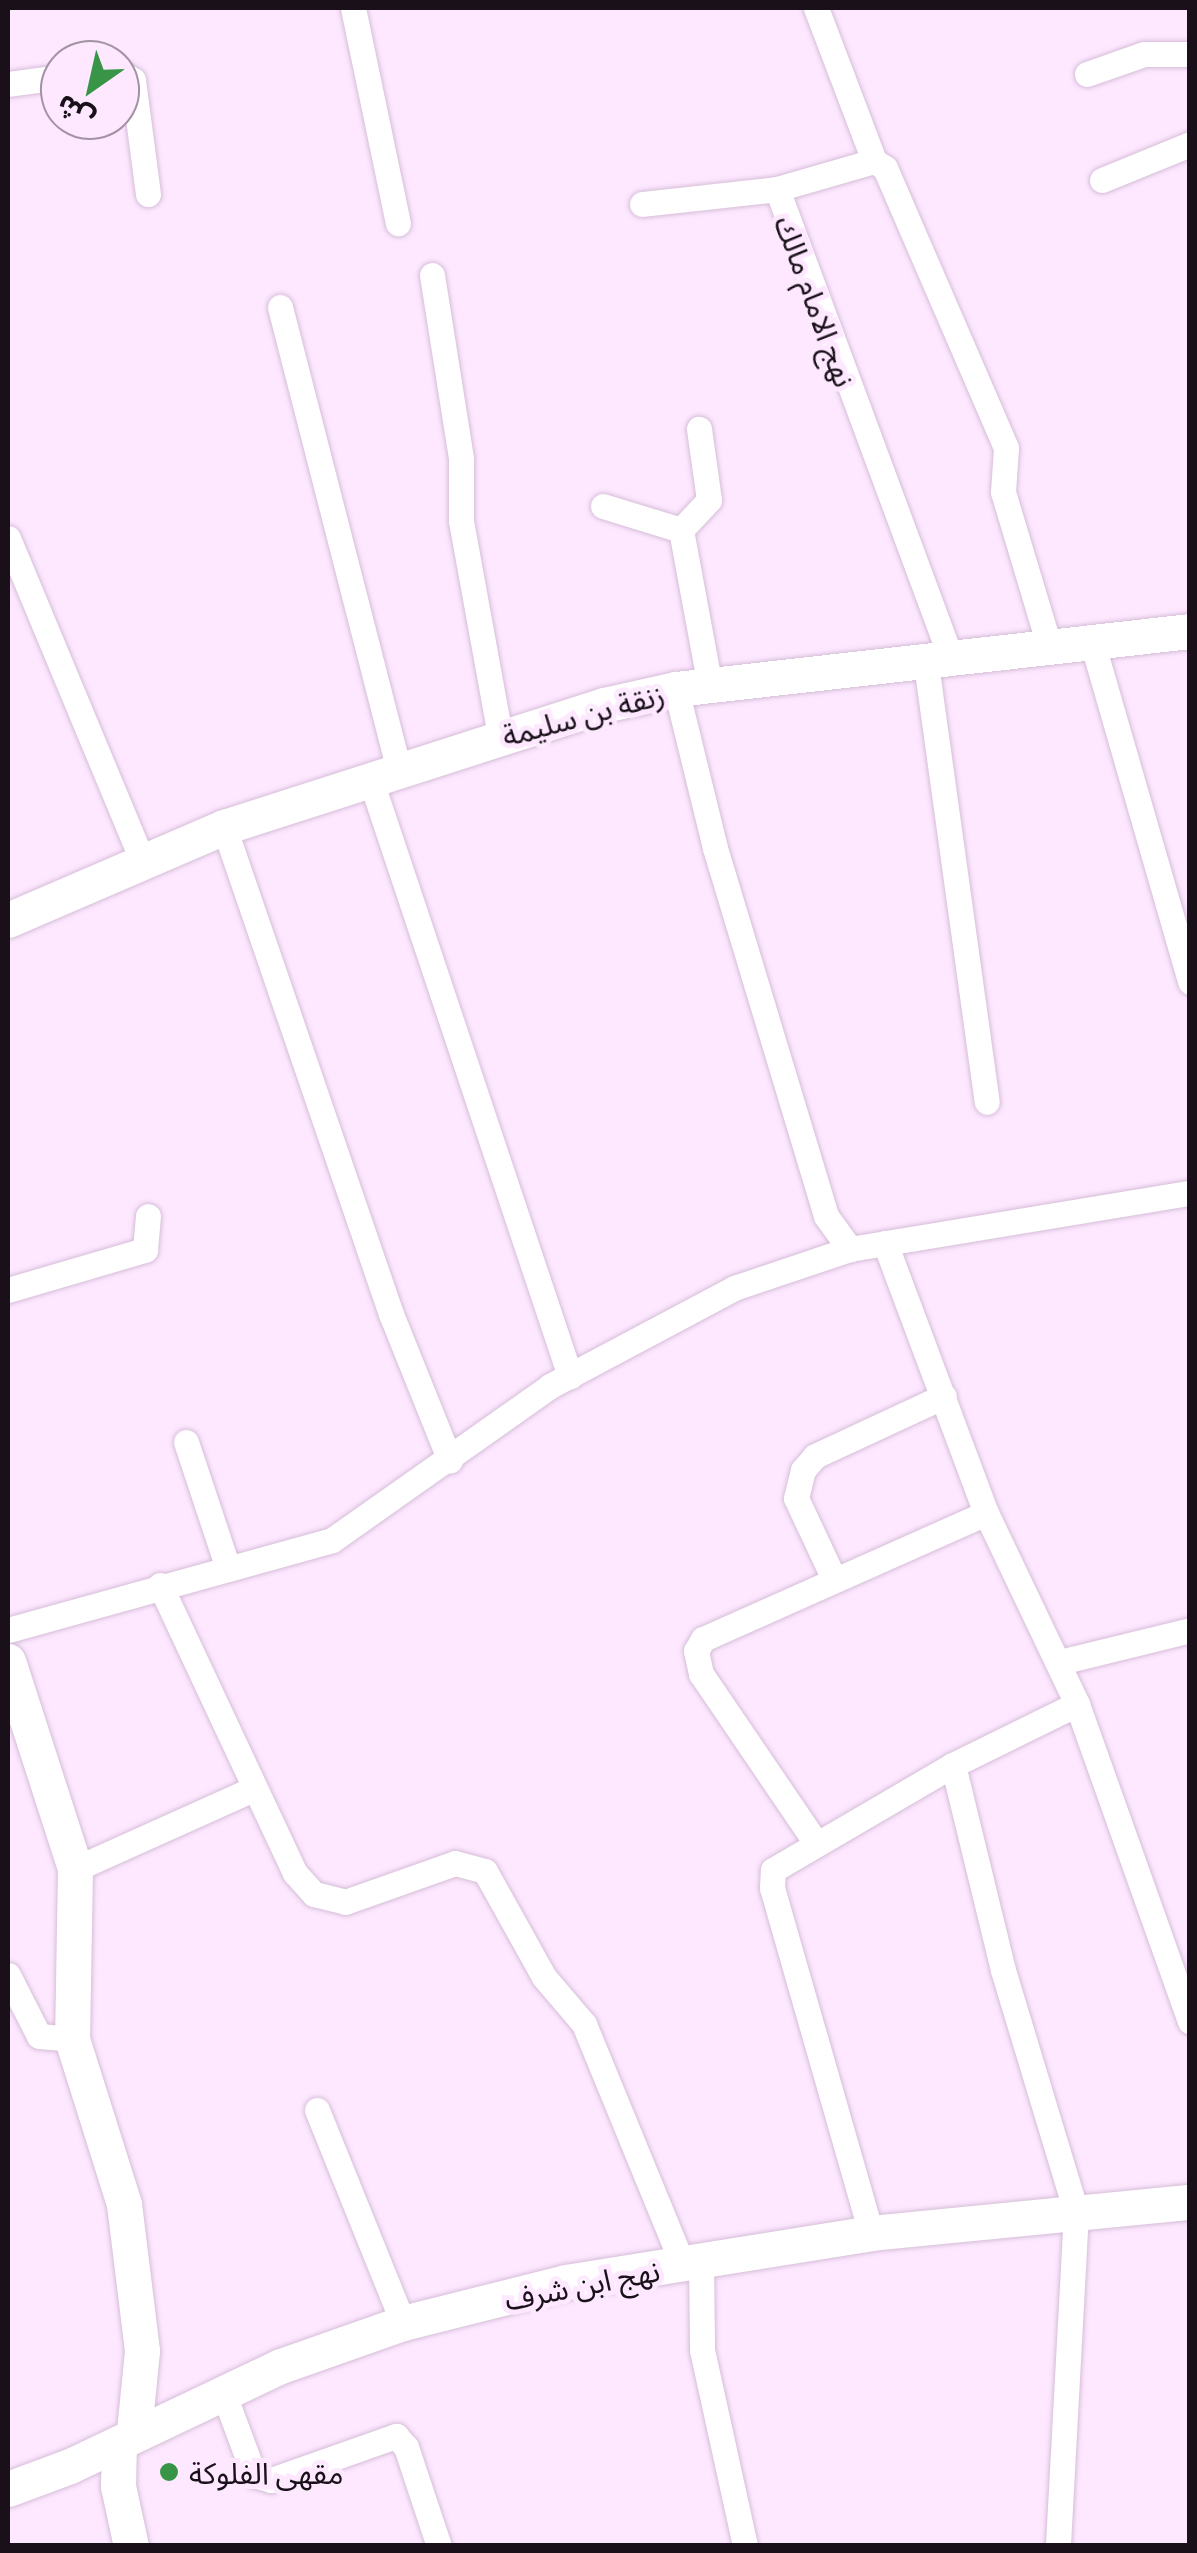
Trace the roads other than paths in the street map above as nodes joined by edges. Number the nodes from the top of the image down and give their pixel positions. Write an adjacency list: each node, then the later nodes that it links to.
1 (353, 8): 14 (street)
2 (816, 8): 9 (street)
3 (1190, 54): 4 (street)
4 (1086, 74)
5 (40, 80): 6 (street)
6 (8, 84)
7 (140, 133): 12 (street)
8 (1190, 144): 10 (street)
9 (874, 161): 11 (street, نهج الامام مالك); 23 (street)
10 (1102, 180)
11 (776, 190): 13 (street); 24 (street, نهج الامام مالك)
12 (148, 194)
13 (642, 204)
14 (398, 224)
15 (432, 275): 26 (street)
16 (280, 307): 27 (street)
17 (699, 428): 19 (street)
18 (603, 506): 19 (street)
19 (681, 530): 25 (street)
20 (8, 538): 29 (street)
21 (1190, 631): 22 (street, زنقة بن سليمة)
22 (1093, 644): 23 (street, زنقة بن سليمة); 31 (street)
23 (1050, 649): 24 (street, زنقة بن سليمة)
24 (939, 663): 25 (street, زنقة بن سليمة); 32 (street, نهج الامام مالك)
25 (693, 688): 26 (street, زنقة بن سليمة); 36 (street)
26 (500, 735): 27 (street, زنقة بن سليمة)
27 (385, 773): 28 (street, زنقة بن سليمة); 38 (street)
28 (224, 827): 29 (street, زنقة بن سليمة); 41 (street)
29 (142, 860): 30 (street, زنقة بن سليمة)
30 (8, 920)
31 (1190, 982)
32 (987, 1102)
33 (1190, 1193): 35 (street)
34 (148, 1216): 37 (street)
35 (885, 1243): 36 (street); 39 (street)
36 (850, 1249): 38 (street)
37 (8, 1290)
38 (570, 1376): 41 (street)
39 (944, 1396): 42 (street); 44 (street)
40 (186, 1442): 43 (street)
41 (450, 1461): 43 (street)
42 (986, 1513): 44 (street); 49 (street)
43 (227, 1565): 45 (street)
44 (833, 1578): 53 (street)
45 (160, 1585): 46 (street); 52 (street)
46 (8, 1630)
47 (1190, 1630): 49 (street)
48 (8, 1661): 54 (street)
49 (1060, 1662): 50 (street)
50 (1078, 1704): 51 (street); 56 (street)
51 (952, 1765): 53 (street); 60 (street)
52 (255, 1788): 54 (street); 62 (street)
53 (816, 1843): 61 (street)
54 (74, 1869): 57 (street)
55 (8, 1975): 57 (street)
56 (1190, 2022)
57 (72, 2039): 65 (street)
58 (316, 2110): 63 (street)
59 (1190, 2202): 60 (street, نهج ابن شرف)
60 (1076, 2212): 61 (street, نهج ابن شرف); 70 (street)
61 (871, 2233): 62 (street, نهج ابن شرف)
62 (692, 2264): 63 (street, نهج ابن شرف); 69 (street)
63 (403, 2323): 64 (street, نهج ابن شرف)
64 (222, 2389): 65 (street, نهج ابن شرف); 68 (street)
65 (126, 2437): 66 (street, نهج ابن شرف); 67 (street)
66 (8, 2488)
67 (131, 2546)
68 (440, 2546)
69 (745, 2546)
70 (1058, 2546)

